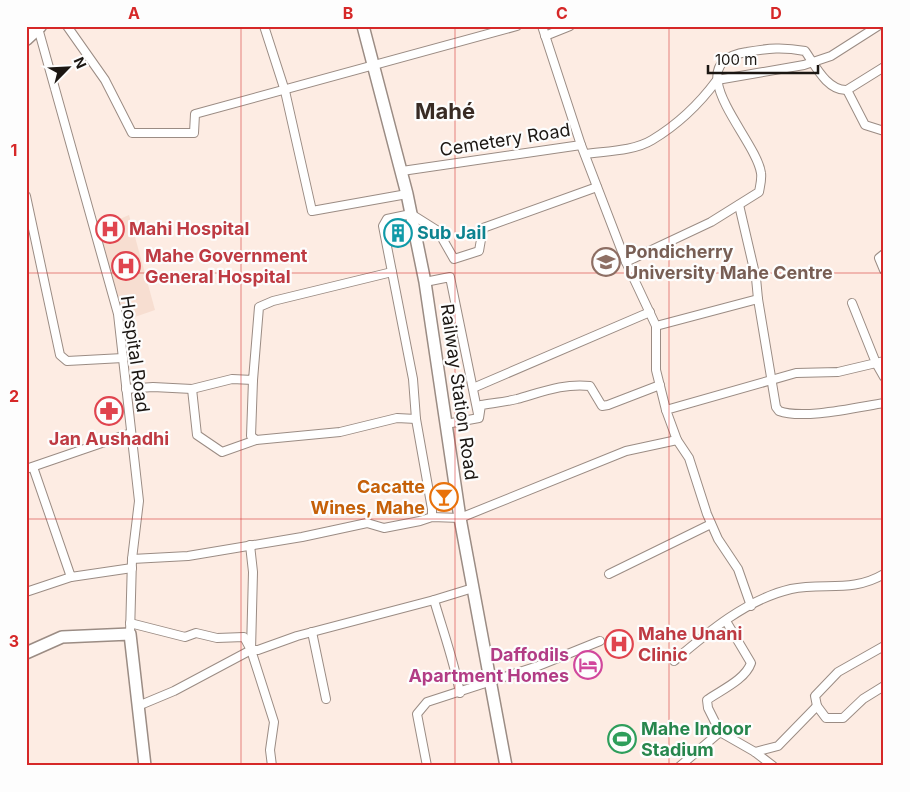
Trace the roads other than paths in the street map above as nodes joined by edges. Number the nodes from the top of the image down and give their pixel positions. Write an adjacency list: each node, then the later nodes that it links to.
1 (67, 26): 16 (street)
2 (264, 26): 16 (street)
3 (363, 26): 12 (street, Railway Station Road)
4 (517, 26): 12 (street)
5 (542, 26): 9 (street, Cemetery Road)
6 (570, 26): 9 (street)
7 (878, 26): 11 (street)
8 (39, 27): 10 (main road); 35 (street, Hospital Road)
9 (545, 36): 18 (street, Cemetery Road)
10 (26, 39)
11 (813, 62): 14 (street); 14 (street); 15 (street)
12 (374, 67): 16 (street); 20 (street, Railway Station Road)
13 (884, 67): 15 (street)
14 (717, 80): 19 (street); 24 (street)
15 (847, 90): 17 (street)
16 (285, 91): 22 (street)
17 (884, 131)
18 (581, 144): 19 (street); 20 (street, Cemetery Road)
19 (585, 154): 21 (street)
20 (402, 171): 22 (street, Railway Station Road)
21 (597, 187): 25 (street); 27 (street)
22 (407, 194): 25 (street, Railway Station Road)
23 (26, 196): 35 (street)
24 (739, 205): 27 (street); 31 (street)
25 (411, 214): 29 (street); 30 (street, Railway Station Road)
26 (884, 254): 28 (street)
27 (626, 262): 33 (street)
28 (884, 270)
29 (392, 272): 39 (street); 47 (street)
30 (424, 282): 41 (street); 48 (street, Railway Station Road)
31 (758, 299): 34 (street); 38 (street)
32 (852, 302): 36 (street)
33 (650, 312): 34 (street); 41 (street)
34 (656, 326): 40 (street)
35 (123, 358): 43 (street, Hospital Road)
36 (880, 362): 37 (street); 38 (street)
37 (884, 377)
38 (771, 379): 44 (street); 45 (street)
39 (252, 380): 42 (street); 50 (street)
40 (660, 385): 45 (street); 46 (street)
41 (473, 388): 46 (street)
42 (192, 389): 43 (street); 50 (street)
43 (126, 390): 49 (street, Hospital Road)
44 (884, 403)
45 (666, 410): 51 (street)
46 (479, 418): 48 (street)
47 (416, 419): 50 (street); 53 (street)
48 (446, 424): 54 (street, Railway Station Road)
49 (131, 433): 52 (street); 57 (street, Hospital Road)
50 (256, 440)
51 (678, 440): 54 (street); 55 (street)
52 (30, 468): 60 (street)
53 (432, 517): 54 (street); 56 (street)
54 (460, 518): 61 (street, Railway Station Road)
55 (711, 524): 58 (street); 64 (street)
56 (250, 545): 57 (street); 70 (street)
57 (132, 563): 60 (street); 66 (street, Hospital Road)
58 (609, 574)
59 (884, 574): 64 (street)
60 (71, 577): 62 (street)
61 (473, 588): 63 (street); 73 (street, Railway Station Road)
62 (26, 592)
63 (434, 600): 67 (street); 75 (street)
64 (751, 606): 65 (street)
65 (726, 621): 72 (street); 79 (street)
66 (130, 628): 70 (street); 71 (street); 77 (street)
67 (312, 632): 70 (street); 76 (street)
68 (600, 641): 73 (street)
69 (884, 646): 78 (street)
70 (251, 650): 77 (street); 82 (street)
71 (26, 653)
72 (674, 661)
73 (490, 680): 75 (street); 84 (street, Railway Station Road)
74 (884, 686): 78 (street)
75 (460, 693): 83 (street)
76 (326, 699)
77 (138, 706): 81 (street)
78 (817, 706): 80 (street)
79 (720, 732): 80 (street); 85 (street)
80 (755, 752): 86 (street)
81 (145, 766)
82 (272, 766)
83 (427, 766)
84 (506, 766)
85 (680, 766)
86 (773, 766)

